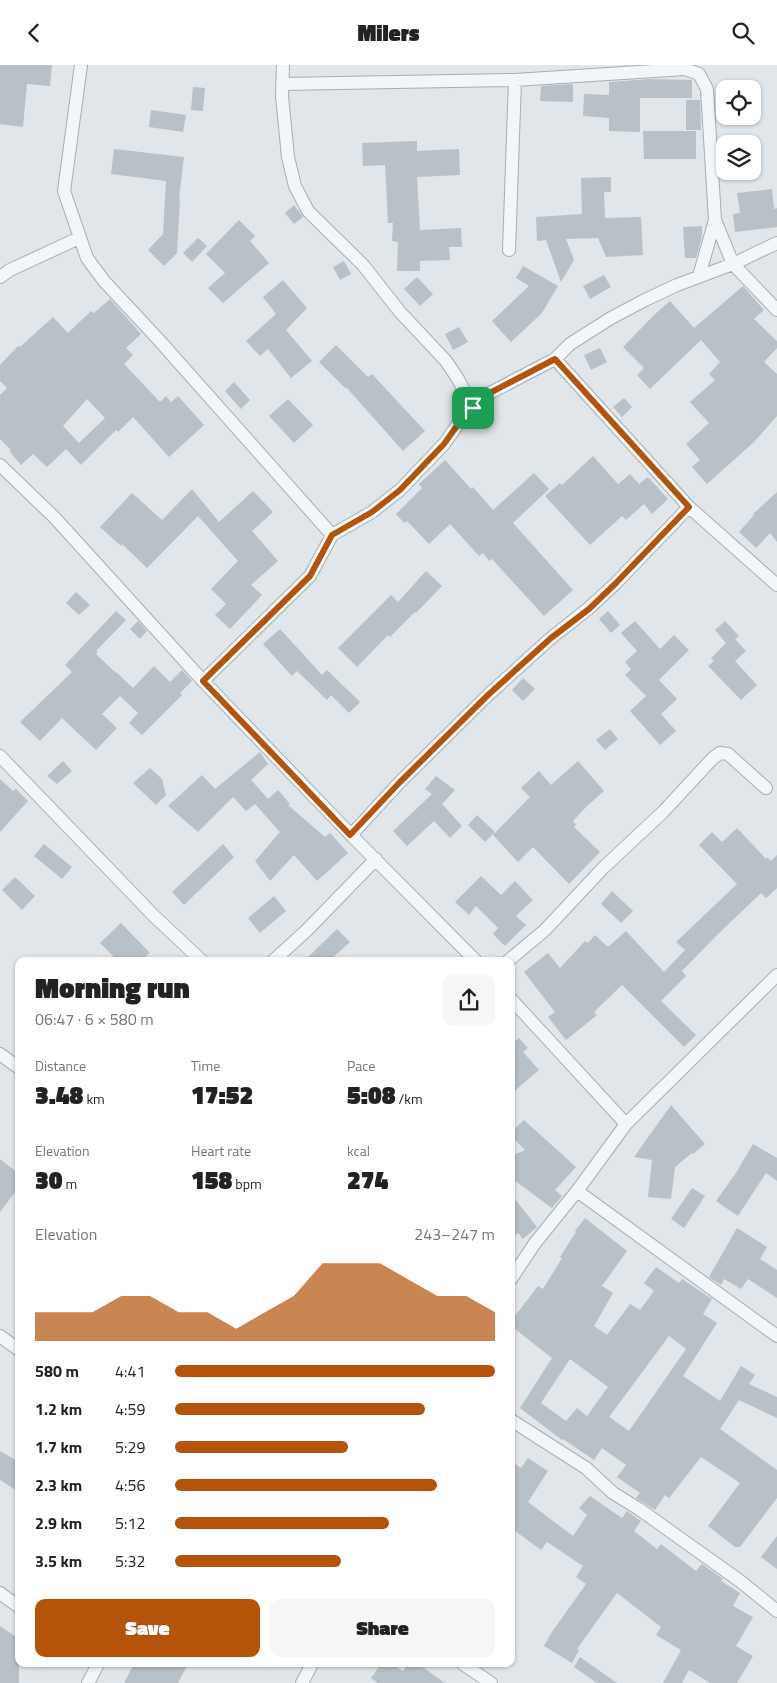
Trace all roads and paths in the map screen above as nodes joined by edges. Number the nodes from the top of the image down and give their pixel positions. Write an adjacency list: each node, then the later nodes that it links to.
1 (82, 65): 6 (street)
2 (283, 65): 4 (street)
3 (515, 80): 4 (street); 5 (street); 8 (street)
4 (282, 84): 14 (street)
5 (715, 220): 9 (street); 10 (street)
6 (79, 238): 11 (street); 17 (street)
7 (777, 243): 9 (street)
8 (509, 250)
9 (733, 264): 10 (street); 12 (street)
10 (699, 276): 13 (street)
11 (0, 277)
12 (777, 310)
13 (555, 359): 14 (street); 16 (street)
14 (473, 408): 17 (street)
15 (0, 465): 19 (street)
16 (689, 507): 18 (street); 22 (street)
17 (332, 535): 19 (street)
18 (777, 585)
19 (203, 681): 22 (street)
20 (0, 756): 24 (street)
21 (766, 788): 27 (street)
22 (350, 835): 23 (street)
23 (376, 859): 25 (street); 26 (street)
24 (198, 957)
25 (278, 957)
26 (472, 957)
27 (513, 957)
28 (777, 975): 32 (street)
29 (515, 1003): 32 (street)
30 (0, 1055): 31 (street)
31 (15, 1065)
32 (626, 1124): 33 (street)
33 (577, 1191): 34 (street); 36 (street)
34 (515, 1273)
35 (0, 1336): 37 (street)
36 (777, 1336)
37 (15, 1347)
38 (515, 1423): 41 (street)
39 (0, 1593): 40 (street)
40 (15, 1604)
41 (777, 1611)
42 (93, 1667): 45 (street)
43 (310, 1667): 46 (street)
44 (467, 1667): 47 (street)
45 (88, 1683)
46 (302, 1683)
47 (491, 1683)

